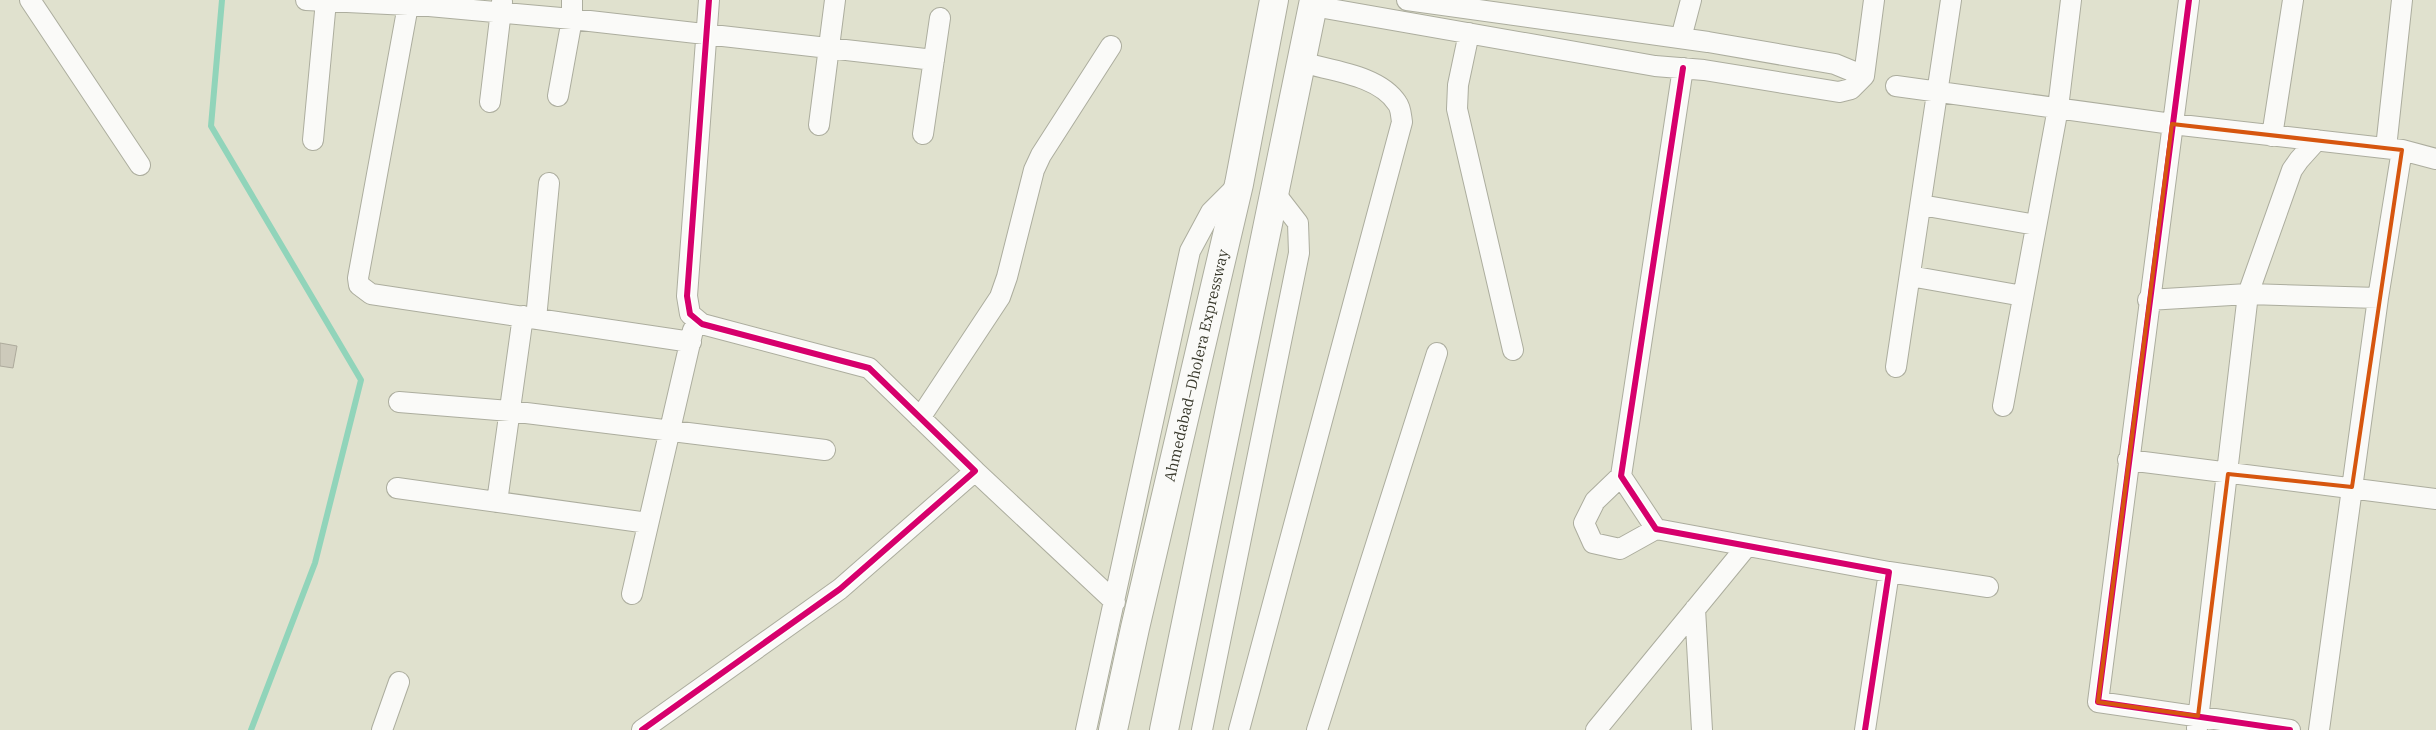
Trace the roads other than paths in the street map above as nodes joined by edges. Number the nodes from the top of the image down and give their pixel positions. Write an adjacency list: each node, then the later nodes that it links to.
1 (30, 0): 46 (street)
2 (306, 0): 14 (street)
3 (709, 0): 21 (street)
4 (835, 0): 26 (street)
5 (1274, 0): 48 (highway, Ahmedabad–Dholera Expressway)
6 (1407, 0): 22 (street)
7 (1691, 0): 23 (street)
8 (1874, 0): 32 (street)
9 (1951, 0): 34 (street)
10 (2071, 0): 37 (street)
11 (2188, 0): 38 (street)
12 (2293, 0): 41 (street)
13 (2402, 0): 44 (street)
14 (326, 1): 15 (street); 42 (street)
15 (409, 2): 17 (street); 57 (street)
16 (1313, 3): 20 (street); 28 (highway)
17 (501, 7): 18 (street); 36 (street)
18 (572, 10): 21 (street); 35 (street)
19 (940, 18): 27 (street)
20 (1469, 33): 29 (street); 60 (street)
21 (705, 34): 26 (street); 58 (street)
22 (1659, 35): 23 (street); 29 (street)
23 (1681, 38): 24 (street)
24 (1708, 42): 31 (street); 32 (street)
25 (1111, 46): 66 (street)
26 (828, 48): 27 (street); 39 (street)
27 (934, 60): 40 (street)
28 (1301, 62): 49 (highway); 93 (street)
29 (1656, 66): 30 (street)
30 (1683, 68): 31 (street); 72 (street)
31 (1704, 70): 32 (street)
32 (1864, 76)
33 (1896, 86): 34 (street)
34 (1938, 92): 37 (street); 50 (street)
35 (558, 96)
36 (490, 102)
37 (2058, 108): 38 (street); 51 (street)
38 (2172, 124): 41 (street); 56 (street)
39 (820, 125)
40 (923, 134)
41 (2272, 136): 43 (street)
42 (313, 140)
43 (2317, 140): 44 (street); 53 (street)
44 (2394, 149): 45 (street); 55 (street)
45 (2436, 159)
46 (140, 165)
47 (549, 183): 57 (street)
48 (1239, 184): 83 (street); 90 (highway, Ahmedabad–Dholera Expressway)
49 (1274, 192): 91 (highway); 92 (street)
50 (1921, 205): 51 (street); 52 (street)
51 (2036, 225): 54 (street)
52 (1910, 276): 54 (street); 62 (street)
53 (2248, 294): 55 (street); 56 (street); 71 (street)
54 (2023, 296): 64 (street)
55 (2378, 298): 73 (street)
56 (2148, 300): 69 (street)
57 (529, 317): 59 (street); 65 (street)
58 (696, 319): 59 (street); 66 (street)
59 (691, 342): 67 (street)
60 (1513, 350)
61 (1437, 353): 94 (street)
62 (1896, 367)
63 (399, 402): 65 (street)
64 (2003, 406)
65 (510, 411): 67 (street); 76 (street)
66 (920, 418): 70 (street)
67 (670, 431): 68 (street); 77 (street)
68 (825, 450)
69 (2128, 460): 71 (street); 86 (street)
70 (974, 471): 83 (street); 88 (street)
71 (2228, 474): 73 (street); 86 (street)
72 (1621, 476): 78 (street); 78 (street)
73 (2352, 487): 75 (street); 99 (street)
74 (397, 488): 76 (street)
75 (2436, 499)
76 (497, 502): 77 (street)
77 (648, 523): 82 (street)
78 (1656, 529): 79 (street)
79 (1747, 546): 80 (street); 84 (street)
80 (1889, 572): 81 (street); 97 (street)
81 (1988, 587)
82 (632, 594)
83 (1115, 602): 89 (street)
84 (1695, 609): 95 (street); 96 (street)
85 (399, 682): 87 (street)
86 (2197, 723): 98 (street)
87 (382, 730)
88 (642, 730)
89 (1086, 730)
90 (1113, 730)
91 (1164, 730)
92 (1202, 730)
93 (1240, 730)
94 (1317, 730)
95 (1596, 730)
96 (1702, 730)
97 (1865, 730)
98 (2290, 730)
99 (2319, 730)

